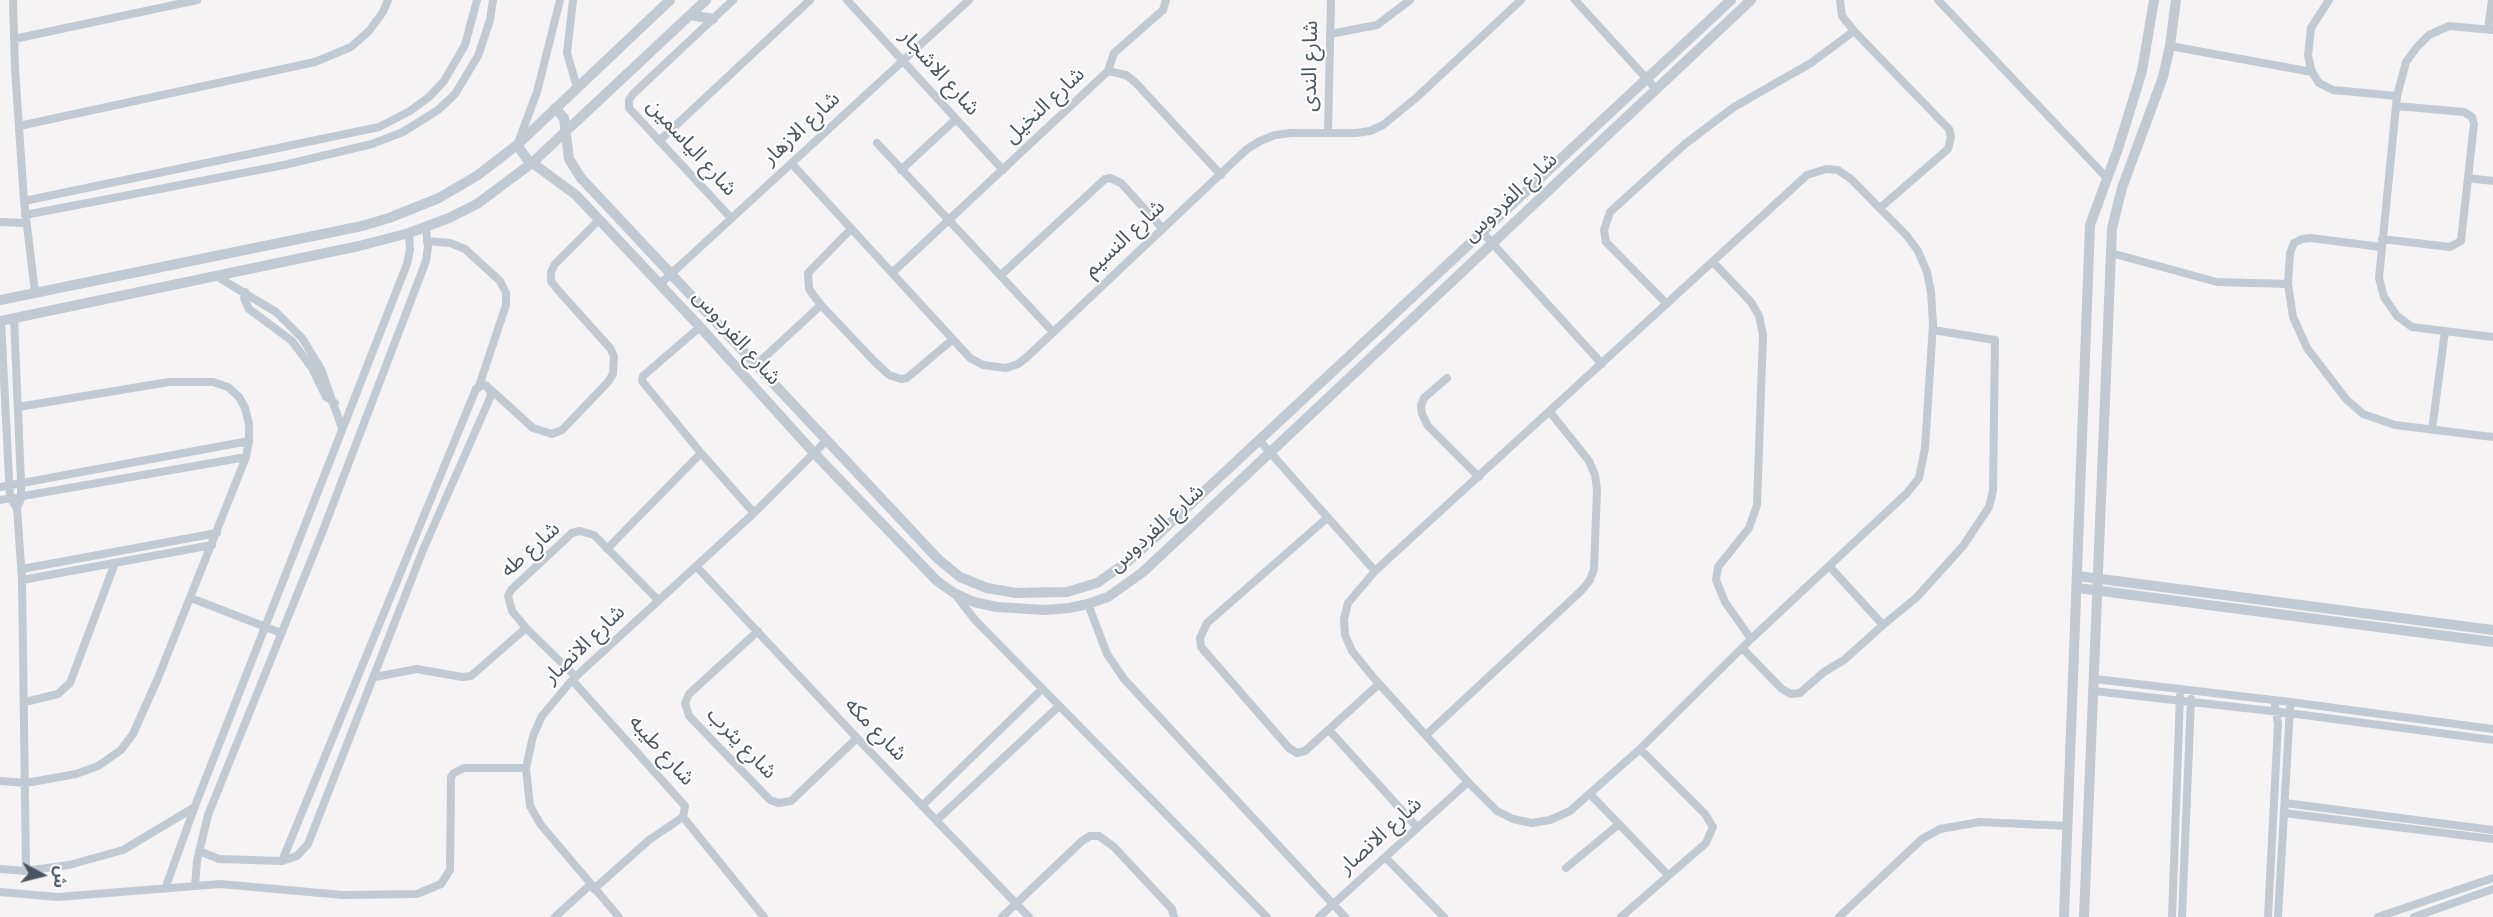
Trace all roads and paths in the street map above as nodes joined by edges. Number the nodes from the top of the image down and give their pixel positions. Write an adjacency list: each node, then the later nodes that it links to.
1 (13, 0): 34 (street)
2 (197, 0): 34 (street)
3 (388, 0): 46 (street)
4 (477, 0): 60 (street)
5 (493, 0): 63 (street)
6 (560, 0): 51 (street)
7 (573, 0): 40 (street)
8 (670, 0): 40 (street)
9 (706, 0): 27 (street)
10 (733, 0): 28 (street, شارع الياسمين)
11 (810, 0): 49 (street)
12 (847, 0): 36 (street, شارع الاشجار)
13 (969, 0): 36 (street, شارع الازهار)
14 (1166, 0): 37 (street)
15 (1331, 0): 33 (street, شارع الندى)
16 (1410, 0): 33 (street)
17 (1521, 0): 48 (street, شارع النسيم)
18 (1575, 0): 39 (street)
19 (1731, 0): 29 (street, شارع الفردوس)
20 (1751, 0): 31 (street, شارع الفردوس)
21 (1840, 0): 32 (street)
22 (1938, 0): 57 (street)
23 (2154, 0): 57 (street)
24 (2176, 0): 35 (street)
25 (2329, 0): 38 (street)
26 (2492, 0): 30 (street)
27 (690, 15): 28 (street); 47 (street)
28 (713, 19): 49 (street, شارع الياسمين)
29 (1709, 21): 31 (street); 39 (street, شارع الفردوس)
30 (2491, 29): 42 (street)
31 (1719, 30): 41 (street, شارع الفردوس)
32 (1854, 31): 61 (street); 88 (street)
33 (1330, 34): 48 (street, شارع الندى)
34 (14, 39): 46 (street)
35 (2170, 46): 38 (street); 75 (street)
36 (904, 60): 45 (street, شارع الاشجار); 53 (street, شارع الازهار)
37 (1108, 71): 55 (street, شارع النخيل); 56 (street, شارع النخيل)
38 (2312, 72): 42 (street)
39 (1647, 79): 41 (street); 71 (street, شارع الفردوس)
40 (577, 87): 44 (street)
41 (1656, 89): 73 (street, شارع الفردوس)
42 (2397, 96): 43 (street)
43 (2396, 106): 58 (street); 74 (street)
44 (555, 108): 47 (street, شارع الفردوس); 51 (street)
45 (956, 119): 54 (street); 55 (street, شارع الاشجار)
46 (19, 126): 60 (street)
47 (567, 129): 52 (street); 79 (street, شارع الفردوس)
48 (1328, 134): 56 (street, شارع النسيم)
49 (659, 141): 62 (street, شارع الياسمين)
50 (877, 143): 54 (street)
51 (517, 145): 52 (street, شارع الفردوس); 77 (street)
52 (532, 163): 64 (street, شارع الفردوس); 67 (street)
53 (792, 164): 62 (street, شارع الازهار); 68 (street, شارع النسيم)
54 (901, 170): 65 (street)
55 (1003, 170): 65 (street, شارع النخيل)
56 (1221, 175): 69 (street, شارع النسيم)
57 (2107, 178): 133 (street)
58 (2468, 178): 59 (street); 74 (street)
59 (2493, 181)
60 (24, 201): 63 (street)
61 (1880, 208): 76 (street); 93 (street)
62 (731, 218): 79 (street, شارع الازهار)
63 (25, 219): 66 (street); 84 (street)
64 (599, 220): 82 (street, شارع الفردوس); 102 (street)
65 (949, 221): 78 (street, شارع النخيل); 80 (street)
66 (0, 222)
67 (426, 228): 70 (street); 72 (street)
68 (851, 229): 78 (street, شارع النسيم); 89 (street)
69 (1163, 229): 80 (street); 95 (street, شارع النسيم)
70 (409, 233): 81 (street); 106 (street)
71 (1483, 233): 73 (street); 111 (street, شارع الفردوس)
72 (427, 241): 101 (street); 147 (street)
73 (1492, 243): 98 (street); 112 (street, شارع الفردوس)
74 (2381, 243): 83 (street); 94 (street)
75 (2111, 253): 83 (street); 134 (street)
76 (1713, 262): 88 (street); 148 (street)
77 (139, 272): 84 (street); 85 (street)
78 (892, 273): 97 (street, شارع النسيم)
79 (670, 274): 82 (street, شارع الازهار); 99 (street, شارع الفردوس)
80 (1001, 275): 95 (street)
81 (218, 277): 85 (street); 86 (street)
82 (660, 284): 92 (street, شارع الفردوس)
83 (2288, 284): 107 (street)
84 (35, 292): 87 (street)
85 (142, 292): 90 (street)
86 (245, 292): 103 (street); 103 (street)
87 (0, 300)
88 (1667, 304): 98 (street)
89 (821, 305): 97 (street); 99 (street)
90 (14, 318): 91 (street); 104 (street)
91 (1, 321): 118 (street)
92 (700, 327): 113 (street); 114 (street, شارع الفردوس)
93 (1933, 330): 130 (street); 142 (street)
94 (2445, 331): 96 (street); 107 (street)
95 (1053, 332): 97 (street, شارع النسيم)
96 (2493, 337)
97 (952, 340)
98 (1602, 364): 105 (street)
99 (756, 365): 109 (street, شارع الفردوس)
100 (1447, 378): 116 (street)
101 (479, 386): 102 (street); 193 (street)
102 (490, 389): 151 (street)
103 (334, 403): 106 (street)
104 (18, 407): 110 (street); 117 (street)
105 (1550, 412): 116 (street); 171 (street)
106 (342, 428): 143 (street)
107 (2432, 430): 108 (street)
108 (2493, 437)
109 (827, 440): 111 (street, شارع الفردوس); 114 (street, شارع الانصار)
110 (249, 441): 115 (street); 117 (street)
111 (1260, 441): 112 (street)
112 (1270, 452): 124 (street); 141 (street, شارع الفردوس)
113 (700, 453): 123 (street); 127 (street)
114 (814, 453): 123 (street, شارع الانصار); 138 (street, شارع الفردوس)
115 (246, 457): 119 (street); 125 (street)
116 (1479, 477): 132 (street)
117 (21, 482): 118 (street); 119 (street)
118 (4, 486): 120 (street)
119 (21, 496): 120 (street); 122 (street)
120 (10, 498): 121 (street); 122 (street)
121 (0, 500)
122 (17, 508): 131 (street)
123 (754, 513): 129 (street, شارع الانصار)
124 (1326, 518): 132 (street); 170 (street)
125 (217, 533): 126 (street); 131 (street)
126 (212, 545): 128 (street); 139 (street)
127 (608, 549): 140 (street, شارع طه); 144 (street, شارع طه)
128 (115, 562): 135 (street); 163 (street)
129 (696, 566): 140 (street, شارع الانصار); 146 (street, شارع مكه)
130 (1830, 567): 142 (street); 148 (street)
131 (22, 569): 135 (street)
132 (1375, 571): 155 (street)
133 (2078, 576): 134 (street); 136 (street)
134 (2099, 579): 137 (street); 145 (street)
135 (22, 580): 163 (street)
136 (2078, 588): 137 (street); 187 (street)
137 (2098, 591): 149 (street); 154 (street)
138 (954, 593): 141 (street, شارع الفردوس); 157 (street)
139 (191, 598): 143 (street); 178 (street)
140 (658, 600): 153 (street, شارع الانصار)
141 (1088, 604): 205 (street)
142 (1883, 625): 150 (street)
143 (266, 627): 147 (street); 152 (street)
144 (526, 628): 151 (street); 153 (street, شارع طه)
145 (2493, 630)
146 (758, 631): 172 (street, شارع مكه); 172 (street, شارع يثرب)
147 (281, 633): 156 (street)
148 (1751, 639): 150 (street)
149 (2493, 642)
150 (1742, 648): 174 (street)
151 (375, 677): 193 (street)
152 (245, 678): 156 (street); 182 (street)
153 (574, 678): 175 (street, شارع الانصار); 184 (street, شارع طيبه)
154 (2095, 679): 158 (street); 160 (street)
155 (1379, 684): 170 (street); 171 (street)
156 (260, 685): 191 (street)
157 (1042, 689): 166 (street); 181 (street)
158 (2181, 689): 159 (street); 162 (street)
159 (2191, 690): 161 (street); 164 (street)
160 (2094, 691): 162 (street); 219 (street)
161 (2276, 700): 165 (street); 167 (street)
162 (2180, 701): 164 (street); 220 (street)
163 (25, 702): 178 (street)
164 (2191, 702): 167 (street); 221 (street)
165 (2290, 702): 168 (street); 169 (street)
166 (1059, 706): 185 (street); 212 (street)
167 (2276, 712): 168 (street); 222 (street)
168 (2289, 713): 173 (street); 180 (street)
169 (2493, 729)
170 (1329, 730): 188 (street)
171 (1426, 735): 177 (street)
172 (856, 738): 181 (street, شارع مكه)
173 (2493, 740)
174 (1640, 749): 179 (street); 197 (street)
175 (526, 768): 199 (street); 200 (street, شارع الانصار)
176 (0, 781): 178 (street)
177 (1468, 782): 179 (street); 188 (street, شارع الانصار)
178 (26, 783): 196 (street)
179 (1590, 794): 186 (street)
180 (2284, 803): 183 (street); 189 (street)
181 (923, 805): 185 (street, شارع مكه)
182 (195, 806): 196 (street); 201 (street)
183 (2284, 813): 190 (street); 223 (street)
184 (683, 817): 200 (street, شارع طيبه); 208 (street)
185 (938, 819): 204 (street, شارع مكه)
186 (1619, 824): 194 (street); 197 (street)
187 (2068, 826): 217 (street); 218 (street)
188 (1417, 827): 192 (street, شارع الانصار)
189 (2493, 830)
190 (2493, 839)
191 (199, 851): 193 (street); 199 (street)
192 (1385, 857): 205 (street, شارع الانصار); 215 (street)
193 (282, 861)
194 (1566, 868)
195 (0, 869): 196 (street)
196 (26, 871)
197 (1668, 875): 216 (street)
198 (2493, 878): 224 (street)
199 (195, 886): 201 (street)
200 (592, 887): 206 (street, شارع طيبه); 207 (street, شارع الانصار)
201 (165, 889): 203 (street)
202 (2493, 889): 225 (street)
203 (0, 892)
204 (1017, 903): 209 (street); 210 (street, شارع مكه); 211 (street)
205 (1333, 904): 213 (street, شارع الانصار); 214 (street)
206 (555, 917)
207 (619, 917)
208 (764, 917)
209 (1002, 917)
210 (1029, 917)
211 (1174, 917)
212 (1267, 917)
213 (1319, 917)
214 (1346, 917)
215 (1444, 917)
216 (1621, 917)
217 (1839, 917)
218 (2064, 917)
219 (2084, 917)
220 (2172, 917)
221 (2182, 917)
222 (2268, 917)
223 (2278, 917)
224 (2378, 917)
225 (2414, 917)

